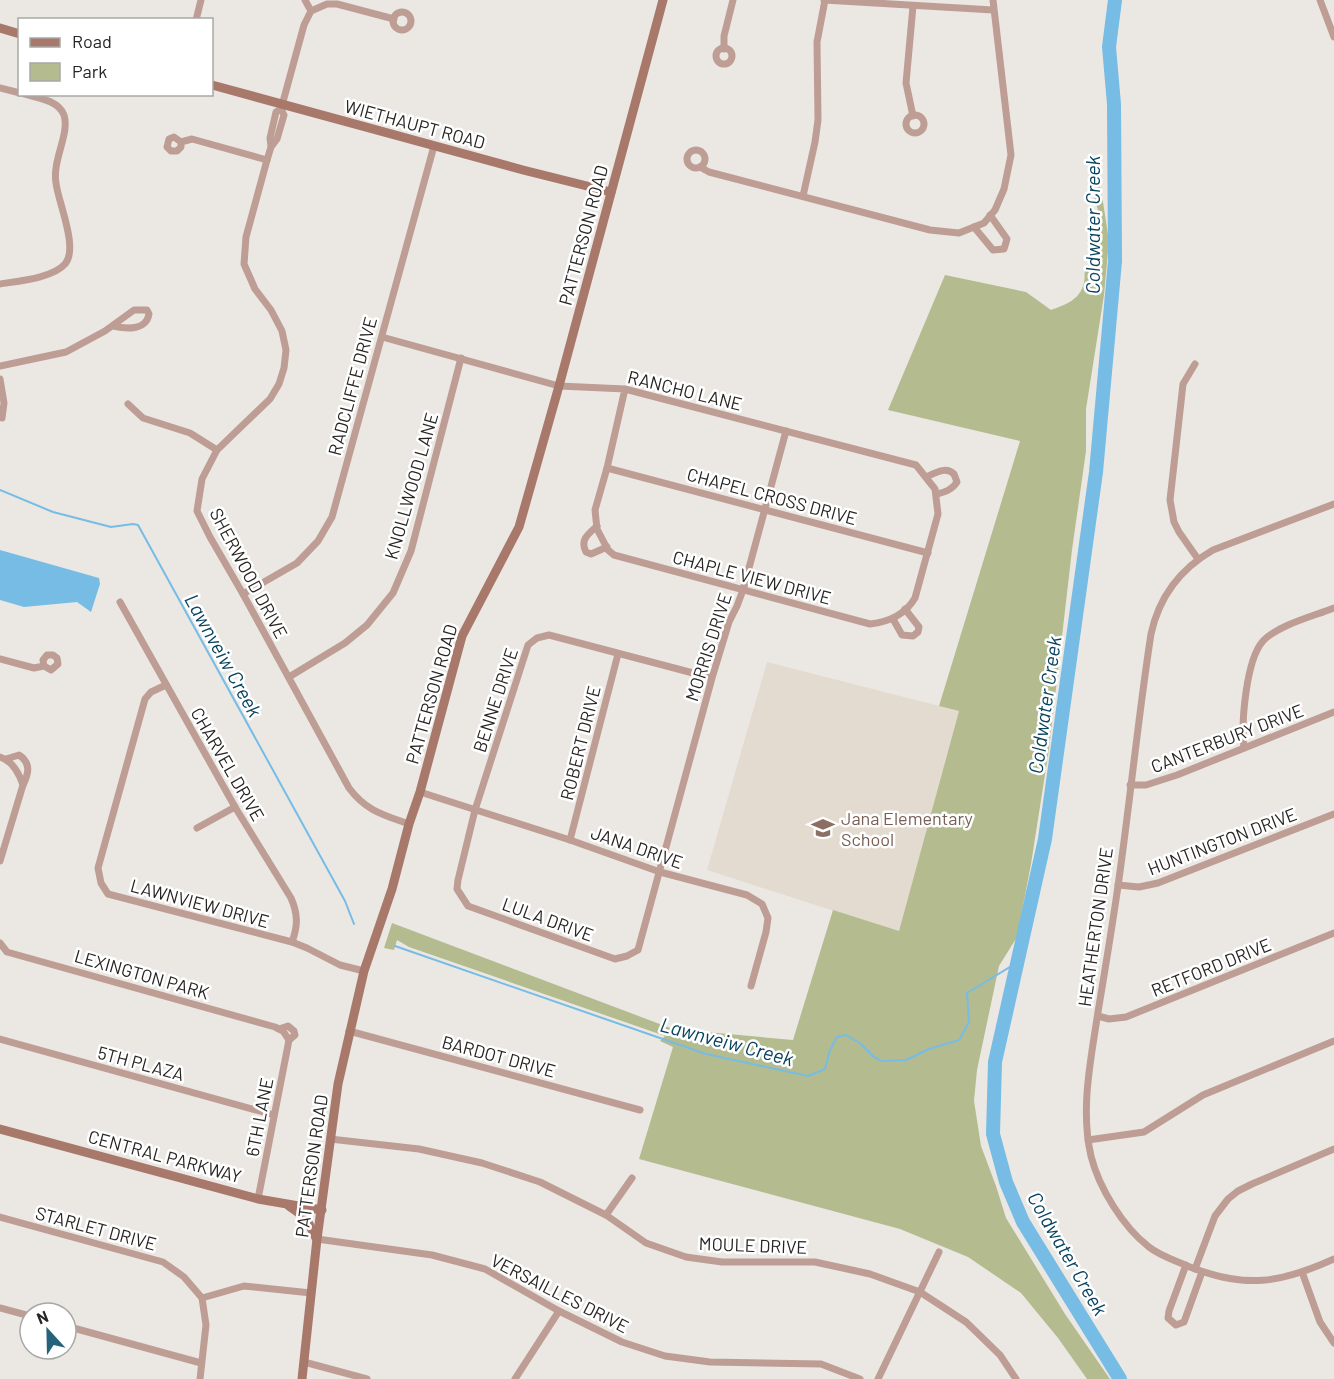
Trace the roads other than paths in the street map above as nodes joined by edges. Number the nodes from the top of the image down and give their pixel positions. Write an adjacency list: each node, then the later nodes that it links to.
1 (198, 0): 12 (street)
2 (305, 0): 11 (street)
3 (663, 0): 28 (main road, PATTERSON ROAD)
4 (733, 0): 17 (street)
5 (825, 0): 9 (street); 29 (street)
6 (993, 0): 10 (street)
7 (1320, 0): 16 (street)
8 (326, 2): 11 (street); 13 (street)
9 (913, 6): 10 (street); 23 (street)
10 (993, 10): 30 (street)
11 (311, 11): 22 (street, SHERWOOD DRIVE)
12 (196, 18)
13 (394, 19)
14 (0, 28): 15 (main road)
15 (18, 33)
16 (1334, 37)
17 (724, 49)
18 (213, 85): 22 (main road, WIETHAUPT ROAD)
19 (0, 88): 20 (street)
20 (18, 92)
21 (32, 96): 32 (street)
22 (282, 107): 25 (main road, WIETHAUPT ROAD); 26 (street, SHERWOOD DRIVE)
23 (913, 116)
24 (181, 141): 26 (street)
25 (434, 146): 28 (main road, WIETHAUPT ROAD); 34 (street, RADCLIFFE DRIVE)
26 (267, 160): 44 (street, SHERWOOD DRIVE)
27 (700, 167): 29 (street)
28 (611, 192): 39 (main road, PATTERSON ROAD)
29 (803, 196): 31 (street)
30 (990, 215): 31 (street); 31 (street)
31 (974, 227)
32 (0, 284)
33 (113, 326): 33 (street); 37 (street)
34 (382, 337): 35 (street, RANCHO LANE); 55 (street, RADCLIFFE DRIVE)
35 (461, 358): 39 (street, RANCHO LANE); 63 (street, KNOLLWOOD LANE)
36 (1195, 364): 53 (street)
37 (0, 366)
38 (0, 380): 42 (street)
39 (559, 386): 40 (street, RANCHO LANE); 71 (main road, PATTERSON ROAD)
40 (625, 389): 43 (street, RANCHO LANE); 45 (street, CHAPLE VIEW DRIVE)
41 (128, 404): 44 (street)
42 (2, 418)
43 (786, 431): 46 (street, RANCHO LANE); 49 (street, MORRIS DRIVE)
44 (217, 450): 55 (street, SHERWOOD DRIVE)
45 (607, 468): 49 (street, CHAPEL CROSS DRIVE); 50 (street, CHAPLE VIEW DRIVE)
46 (926, 477): 47 (street, RANCHO LANE); 47 (street)
47 (936, 492): 52 (street)
48 (1334, 504): 53 (street, HEATHERTON DRIVE)
49 (764, 510): 52 (street, CHAPEL CROSS DRIVE); 54 (street, MORRIS DRIVE)
50 (597, 526): 51 (street, CHAPLE VIEW DRIVE); 51 (street, CHAPLE VIEW DRIVE)
51 (607, 547): 54 (street, CHAPLE VIEW DRIVE)
52 (928, 553): 58 (street)
53 (1198, 559): 70 (street, HEATHERTON DRIVE)
54 (743, 590): 59 (street, CHAPLE VIEW DRIVE); 64 (street, MORRIS DRIVE)
55 (243, 594): 63 (street, SHERWOOD DRIVE)
56 (120, 602): 65 (street, CHARVEL DRIVE)
57 (1334, 608): 67 (street)
58 (905, 609): 59 (street); 59 (street)
59 (893, 619)
60 (618, 654): 64 (street, BENNE DRIVE); 73 (street, BENNE DRIVE); 77 (street, ROBERT DRIVE)
61 (0, 659): 62 (street)
62 (44, 666)
63 (289, 677): 75 (street, SHERWOOD DRIVE)
64 (712, 678): 79 (street, MORRIS DRIVE)
65 (166, 685): 72 (street, CHARVEL DRIVE); 82 (street, LAWNVIEW DRIVE)
66 (1334, 712): 67 (street, CANTERBURY DRIVE)
67 (1244, 748): 70 (street, CANTERBURY DRIVE)
68 (3, 758): 69 (street); 69 (street)
69 (23, 785): 78 (street)
70 (1130, 785): 80 (street, HEATHERTON DRIVE)
71 (420, 792): 73 (street, JANA DRIVE); 75 (main road, PATTERSON ROAD)
72 (235, 807): 76 (street); 82 (street, CHARVEL DRIVE)
73 (475, 810): 77 (street, JANA DRIVE); 79 (street, LULA DRIVE)
74 (1334, 814): 80 (street, HUNTINGTON DRIVE)
75 (409, 824): 84 (main road, PATTERSON ROAD)
76 (197, 828)
77 (570, 840): 79 (street, JANA DRIVE)
78 (0, 861)
79 (660, 872): 85 (street, JANA DRIVE)
80 (1118, 885): 86 (street, HEATHERTON DRIVE)
81 (1334, 933): 86 (street, RETFORD DRIVE)
82 (292, 942): 84 (street, LAWNVIEW DRIVE)
83 (0, 944): 89 (street, LEXINGTON PARK)
84 (364, 971): 87 (main road, PATTERSON ROAD)
85 (751, 986)
86 (1098, 1016): 95 (street, HEATHERTON DRIVE)
87 (349, 1031): 91 (street, BARDOT DRIVE); 94 (main road, PATTERSON ROAD)
88 (0, 1040): 92 (street, 5TH PLAZA)
89 (289, 1040): 92 (street, 6TH LANE)
90 (1334, 1041): 95 (street)
91 (640, 1110)
92 (274, 1115): 98 (street, 6TH LANE)
93 (0, 1128): 98 (main road, CENTRAL PARKWAY)
94 (330, 1139): 100 (main road, PATTERSON ROAD); 101 (street, MOULE DRIVE)
95 (1088, 1140): 106 (street, HEATHERTON DRIVE)
96 (1334, 1149): 107 (street)
97 (632, 1178): 101 (street)
98 (258, 1199): 99 (main road, CENTRAL PARKWAY)
99 (287, 1204): 100 (main road, CENTRAL PARKWAY); 103 (main road)
100 (322, 1210): 103 (main road, PATTERSON ROAD)
101 (606, 1215): 109 (street, MOULE DRIVE)
102 (0, 1217): 111 (street, STARLET DRIVE)
103 (317, 1240): 110 (main road, PATTERSON ROAD); 113 (street, VERSAILLES DRIVE)
104 (939, 1252): 109 (street)
105 (1334, 1259): 108 (street, HEATHERTON DRIVE)
106 (1186, 1265): 107 (street, HEATHERTON DRIVE); 107 (street)
107 (1199, 1270): 108 (street, HEATHERTON DRIVE)
108 (1302, 1272): 116 (street)
109 (920, 1292): 124 (street); 125 (street, MOULE DRIVE)
110 (311, 1293): 111 (street); 117 (main road, PATTERSON ROAD)
111 (202, 1298): 118 (street)
112 (0, 1308): 114 (street)
113 (559, 1311): 122 (street); 123 (street, VERSAILLES DRIVE)
114 (18, 1313)
115 (78, 1329): 118 (street)
116 (1334, 1343)
117 (304, 1362): 120 (main road, PATTERSON ROAD); 121 (street)
118 (201, 1363): 119 (street)
119 (200, 1379)
120 (302, 1379)
121 (368, 1379)
122 (515, 1379)
123 (860, 1379)
124 (878, 1379)
125 (1016, 1379)

